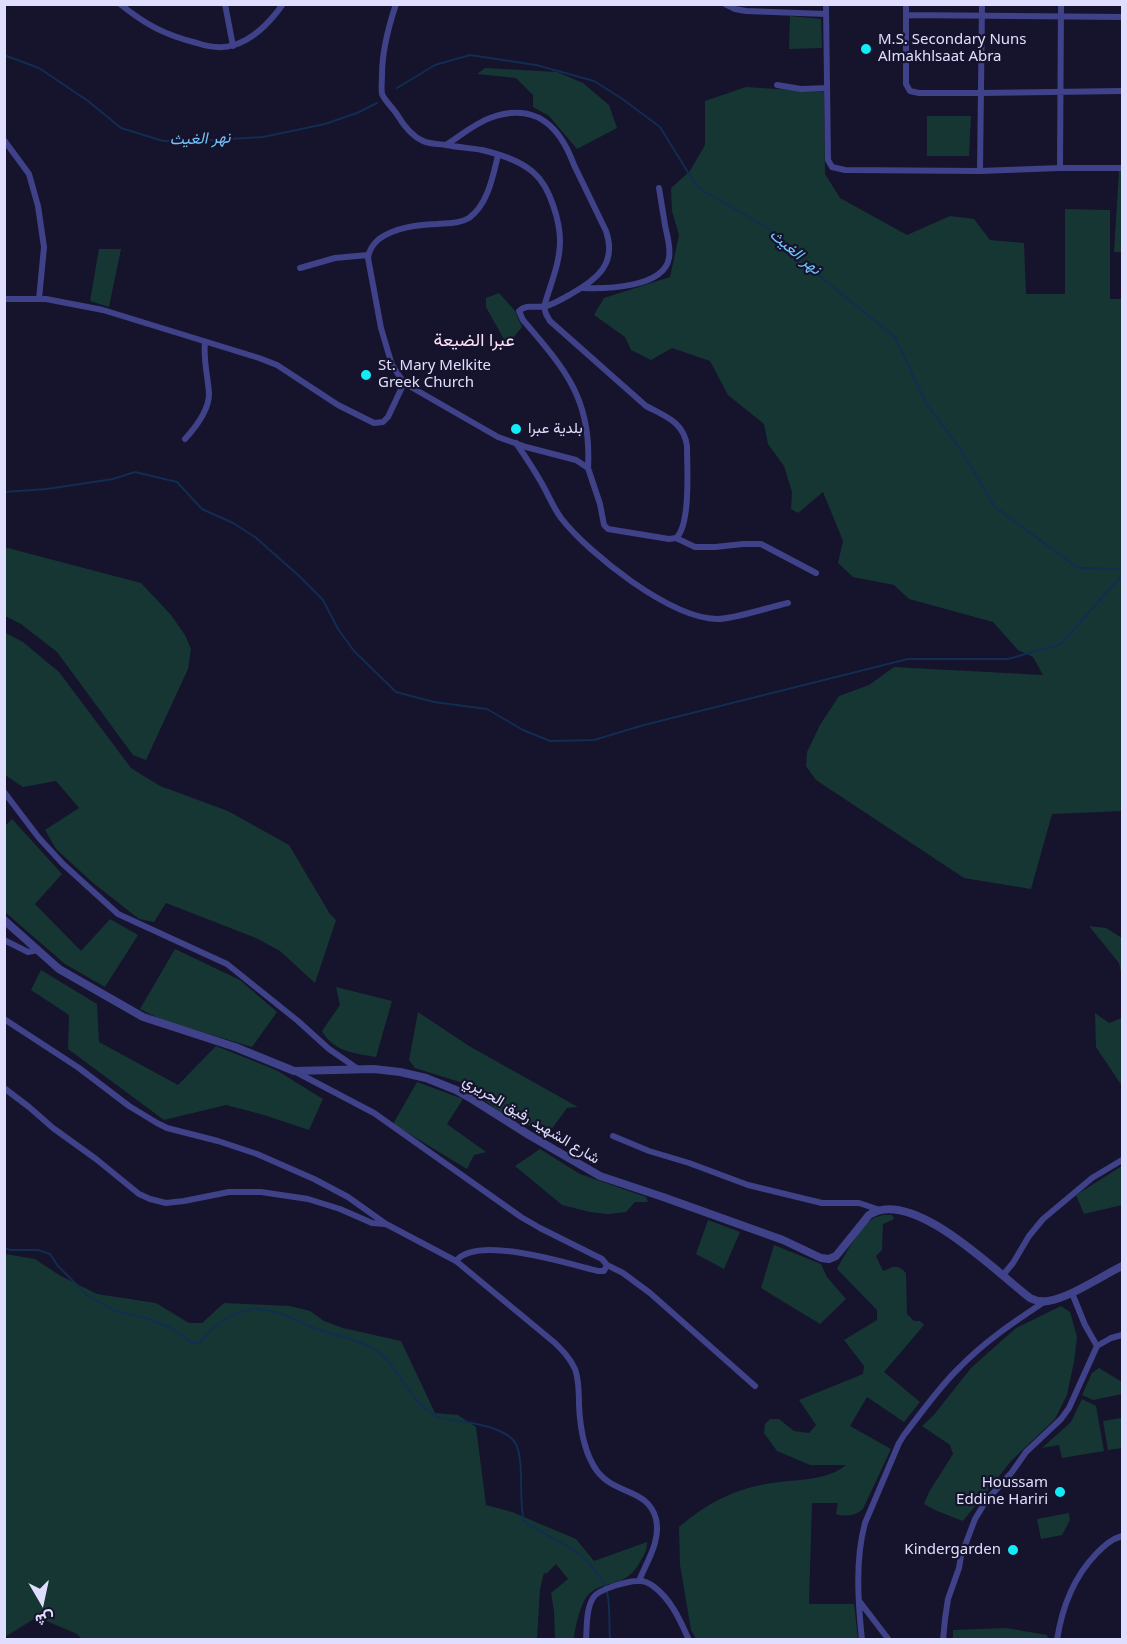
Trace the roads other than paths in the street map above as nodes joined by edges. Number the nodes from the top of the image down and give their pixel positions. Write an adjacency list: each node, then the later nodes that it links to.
1 (120, 4): 15 (street)
2 (225, 4): 15 (street)
3 (283, 4): 15 (street)
4 (396, 4): 22 (street)
5 (725, 4): 10 (street)
6 (826, 4): 10 (street)
7 (906, 4): 11 (street)
8 (982, 4): 12 (street)
9 (1061, 4): 13 (street)
10 (826, 14): 17 (street)
11 (906, 15): 12 (street); 20 (street)
12 (982, 16): 13 (street); 20 (street)
13 (1061, 16): 14 (street); 18 (street)
14 (1122, 17)
15 (233, 46)
16 (777, 85): 17 (street)
17 (827, 88): 26 (street)
18 (1060, 91): 19 (street); 20 (street); 24 (street)
19 (1122, 91)
20 (981, 93): 26 (street)
21 (4, 140): 32 (street)
22 (445, 145): 23 (street); 30 (street)
23 (498, 155): 28 (street); 33 (street)
24 (1060, 168): 25 (street); 26 (street)
25 (1122, 168)
26 (980, 171)
27 (659, 188): 30 (street)
28 (368, 255): 29 (street); 35 (street)
29 (300, 268)
30 (581, 288): 33 (street)
31 (4, 299): 32 (street)
32 (39, 299): 34 (street)
33 (544, 307): 38 (street); 39 (street)
34 (205, 342): 35 (street); 36 (street)
35 (404, 383): 37 (street)
36 (185, 439)
37 (515, 443): 38 (street); 41 (street)
38 (588, 468): 39 (street)
39 (676, 538): 40 (street)
40 (816, 573)
41 (788, 603)
42 (4, 792): 47 (street)
43 (4, 920): 45 (street, شارع الشهيد رفيق الحريري)
44 (4, 940): 45 (street)
45 (38, 950): 48 (street, شارع الشهيد رفيق الحريري)
46 (4, 1019): 53 (street)
47 (358, 1069): 48 (street, شارع الشهيد رفيق الحريري); 52 (street, شارع الشهيد رفيق الحريري)
48 (294, 1071): 55 (street)
49 (4, 1088): 53 (street)
50 (613, 1136): 52 (street)
51 (1122, 1160): 57 (street)
52 (880, 1210): 57 (street)
53 (386, 1224): 54 (street)
54 (456, 1262): 55 (street); 64 (street)
55 (607, 1265): 62 (street)
56 (1122, 1266): 58 (street)
57 (1003, 1275): 59 (street)
58 (1072, 1293): 59 (street); 61 (street)
59 (1044, 1302): 65 (street)
60 (1122, 1335): 61 (street)
61 (1097, 1346): 72 (street)
62 (755, 1386)
63 (1122, 1536): 73 (street)
64 (639, 1581): 66 (street); 67 (street)
65 (859, 1601): 70 (street); 71 (street)
66 (682, 1623): 68 (street); 69 (street)
67 (586, 1640)
68 (684, 1640)
69 (690, 1640)
70 (862, 1640)
71 (889, 1640)
72 (943, 1640)
73 (1057, 1640)

